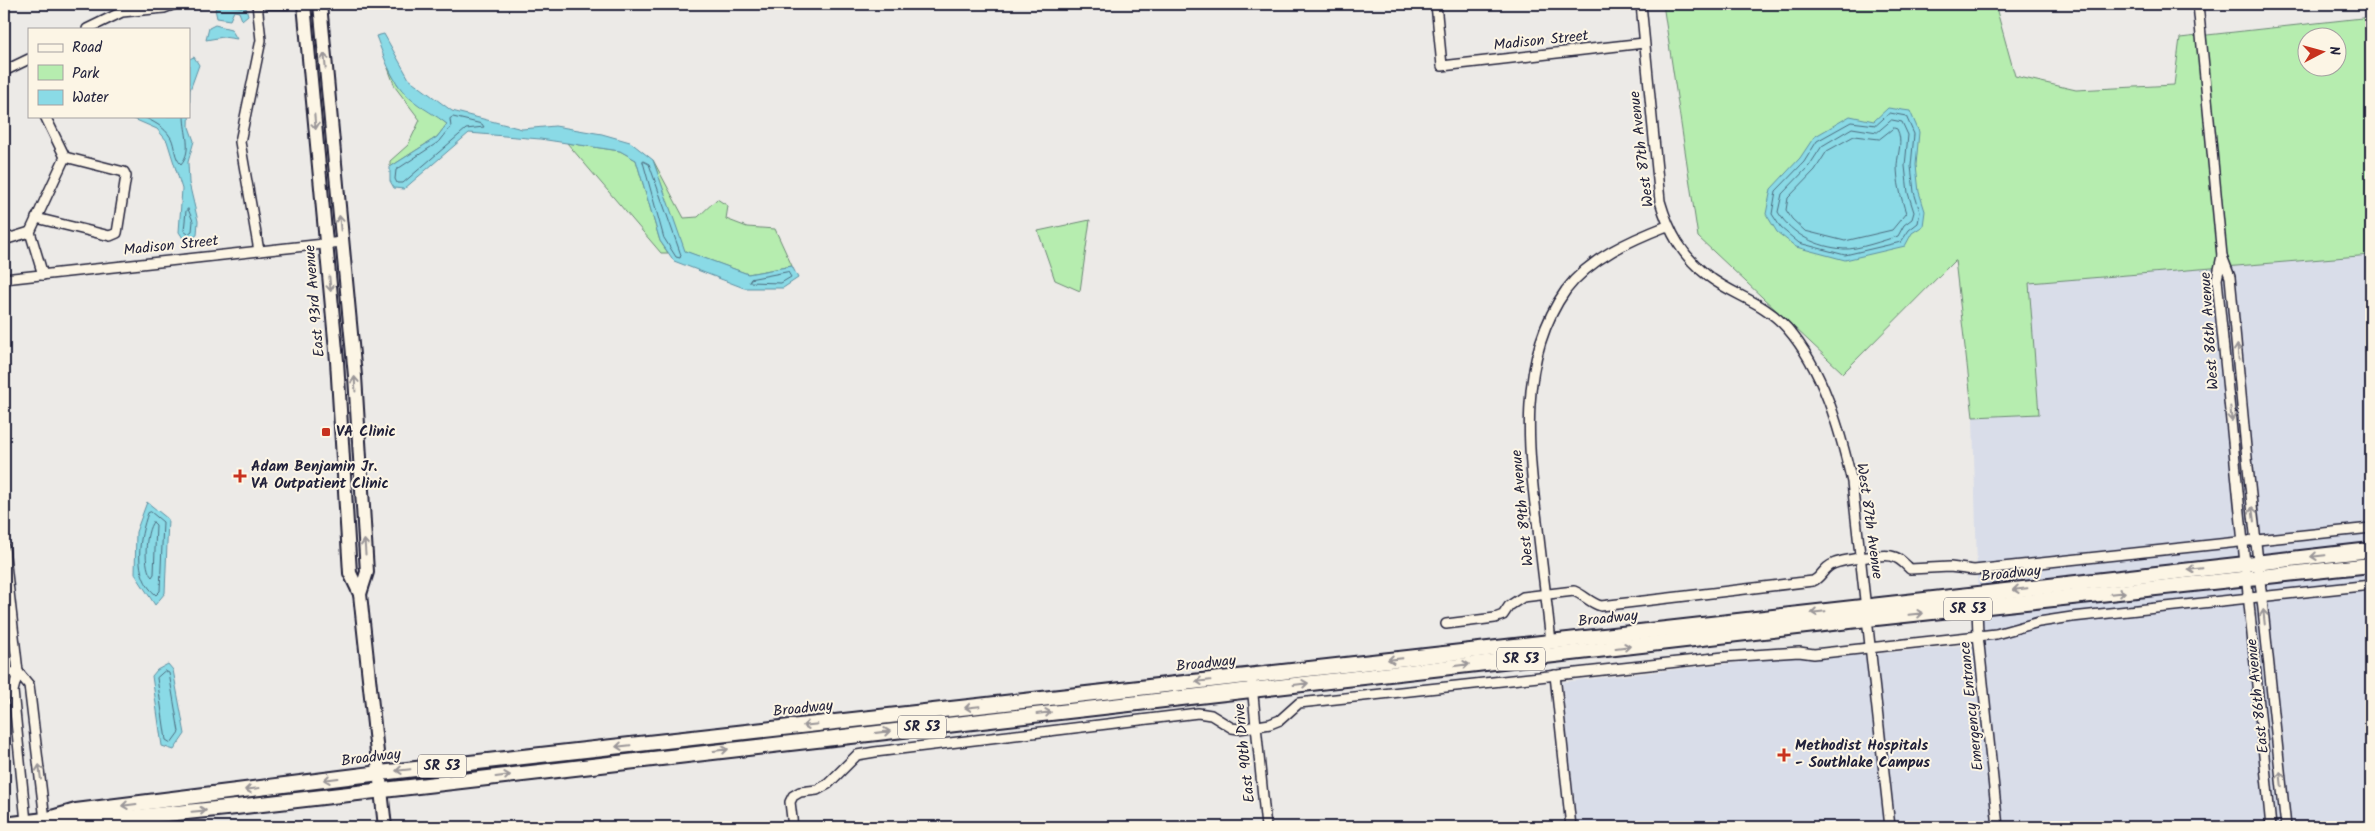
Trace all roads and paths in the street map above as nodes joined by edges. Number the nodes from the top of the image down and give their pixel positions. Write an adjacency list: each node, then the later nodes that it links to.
1 (175, 4): 10 (street)
2 (258, 4): 22 (street)
3 (270, 4): 4 (street)
4 (287, 4)
5 (304, 4): 21 (street, East 93rd Avenue, one-way to 21)
6 (320, 4): 20 (street, East 93rd Avenue, one-way to 6)
7 (1436, 4): 11 (street, Madison Street)
8 (1640, 4): 11 (street, West 87th Avenue)
9 (2198, 4): 23 (street)
10 (89, 28)
11 (1644, 43): 17 (street, West 87th Avenue)
12 (28, 60): 13 (street)
13 (4, 71)
14 (46, 118): 15 (street)
15 (65, 157): 16 (street); 16 (street)
16 (36, 218): 18 (street)
17 (1668, 226): 31 (street, West 87th Avenue); 40 (street, West 89th Avenue)
18 (30, 232): 19 (street); 24 (street)
19 (4, 240)
20 (342, 242): 21 (street, Madison Street); 39 (street, East 93rd Avenue, one-way to 20)
21 (326, 245): 22 (street, Madison Street); 39 (street, East 93rd Avenue, one-way to 39)
22 (259, 251): 24 (street, Madison Street)
23 (2222, 256): 27 (street, West 86th Avenue, one-way to 23); 28 (street, West 86th Avenue, one-way to 28)
24 (43, 275): 25 (street, Madison Street)
25 (4, 279)
26 (2371, 528): 27 (street)
27 (2256, 540): 28 (street); 32 (street, West 86th Avenue)
28 (2242, 541): 31 (street); 33 (street, West 86th Avenue)
29 (4, 547): 49 (street)
30 (2371, 550): 32 (main road, Broadway / SR 53, one-way to 32)
31 (1861, 559): 40 (street); 44 (street, West 87th Avenue)
32 (2258, 562): 33 (main road, Broadway / SR 53); 35 (street, East 86th Avenue)
33 (2244, 564): 36 (street, East 86th Avenue); 38 (main road, Broadway / SR 53, one-way to 38)
34 (2371, 565): 35 (main road, Broadway / SR 53)
35 (2260, 579): 36 (main road, Broadway / SR 53); 41 (street, East 86th Avenue)
36 (2245, 580): 42 (street, East 86th Avenue); 43 (main road, Broadway / SR 53, one-way to 36)
37 (2371, 585): 41 (street)
38 (1997, 592): 43 (street); 44 (main road, Broadway / SR 53)
39 (360, 594): 54 (street, East 93rd Avenue)
40 (1546, 595): 45 (street); 47 (street, West 89th Avenue)
41 (2262, 597): 42 (street); 66 (street, East 86th Avenue, one-way to 41)
42 (2247, 598): 46 (street); 65 (street, East 86th Avenue)
43 (1977, 608): 44 (main road, Broadway / SR 53, one-way to 43); 46 (street, Emergency Entrance)
44 (1867, 613): 47 (main road, Broadway / SR 53, one-way to 47); 48 (street, West 87th Avenue); 52 (main road, Broadway / SR 53, one-way to 44)
45 (1446, 624)
46 (1978, 635): 48 (street); 64 (street, Emergency Entrance)
47 (1551, 642): 52 (main road, Broadway / SR 53, one-way to 52)
48 (1870, 647): 51 (street); 63 (street, West 87th Avenue)
49 (18, 672): 50 (street); 56 (street, one-way to 49); 57 (street)
50 (4, 674)
51 (1555, 675): 53 (street); 62 (street)
52 (1252, 682): 53 (street, East 90th Drive); 54 (main road, Broadway / SR 53, one-way to 54); 55 (main road, Broadway / SR 53, one-way to 52)
53 (1256, 727): 60 (street); 61 (street, East 90th Drive)
54 (380, 773): 55 (street, East 93rd Avenue); 56 (main road, Broadway / SR 53, one-way to 56)
55 (382, 790): 56 (main road, Broadway / SR 53, one-way to 55); 59 (street, East 93rd Avenue)
56 (46, 820): 57 (main road, Broadway / SR 53)
57 (26, 822): 58 (main road, Broadway / SR 53)
58 (4, 825)
59 (385, 827)
60 (793, 827)
61 (1266, 827)
62 (1571, 827)
63 (1890, 827)
64 (1998, 827)
65 (2271, 827)
66 (2286, 827)

